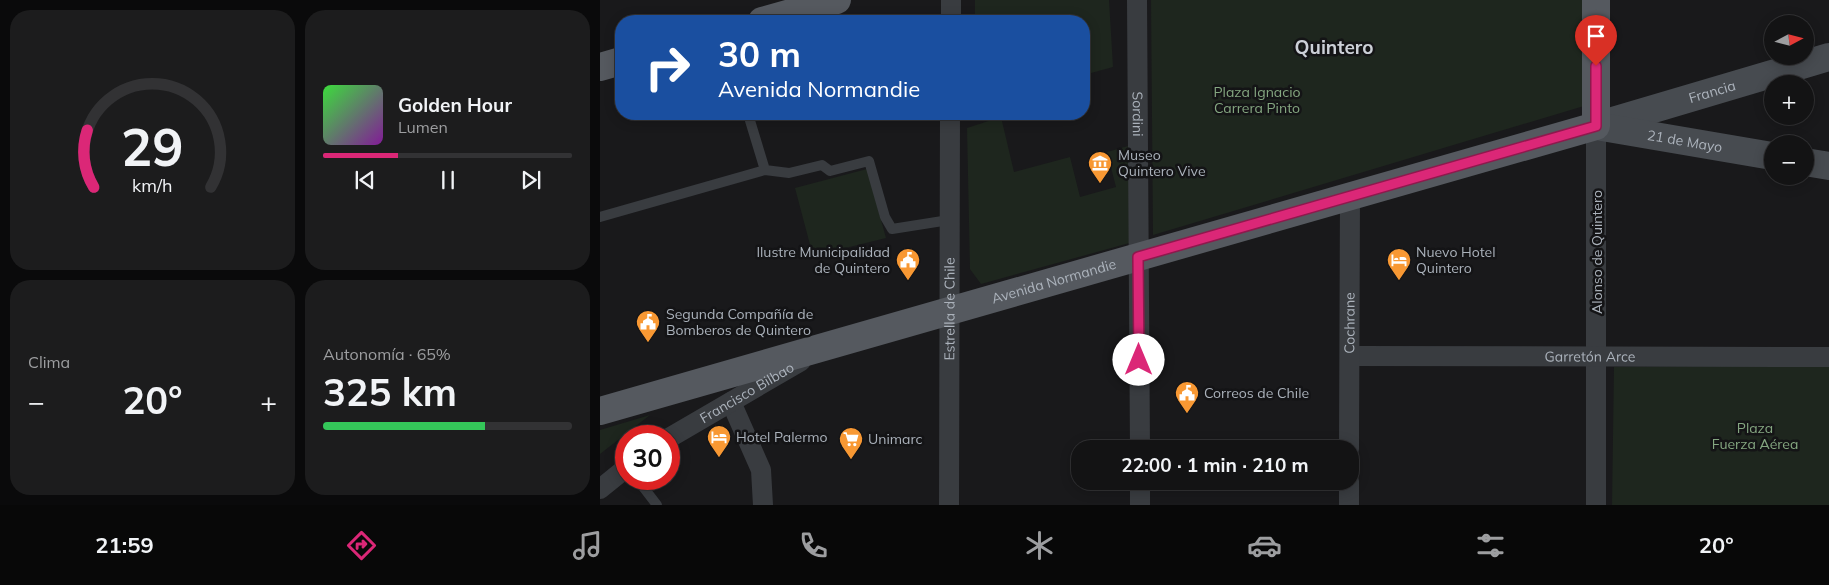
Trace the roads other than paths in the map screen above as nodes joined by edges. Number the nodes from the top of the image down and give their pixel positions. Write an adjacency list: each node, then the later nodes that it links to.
1 (837, 0): 5 (main road)
2 (951, 0): 6 (street)
3 (1137, 0): 20 (street, Sordini)
4 (1596, 0): 12 (main road, Alonso de Quintero)
5 (783, 15)
6 (951, 15)
7 (1829, 57): 12 (street, Francia)
8 (615, 63): 9 (main road)
9 (600, 67)
10 (750, 120): 16 (lane)
11 (950, 120): 19 (street, Estrella de Chile)
12 (1596, 126): 13 (street, 21 de Mayo); 17 (main road, Avenida Normandie); 23 (street, Alonso de Quintero)
13 (1764, 155)
14 (1814, 164): 15 (street)
15 (1829, 166)
16 (764, 170): 18 (lane); 19 (lane)
17 (1350, 196): 20 (main road, Avenida Normandie); 24 (street, Cochrane)
18 (600, 218)
19 (949, 220): 21 (street, Estrella de Chile)
20 (1138, 257): 21 (main road, Avenida Normandie); 29 (street, Sordini)
21 (948, 311): 22 (main road, Avenida Normandie); 38 (street, Estrella de Chile)
22 (825, 346): 26 (street, Francisco Bilbao); 27 (main road, Avenida Normandie)
23 (1597, 355): 24 (street, Garretón Arce); 25 (street, Garretón Arce); 41 (street, Alonso de Quintero)
24 (1351, 356): 30 (street, Cochrane)
25 (1829, 356)
26 (731, 402): 28 (street, Francisco Bilbao); 37 (street)
27 (600, 411)
28 (680, 432)
29 (1140, 440)
30 (1350, 440)
31 (615, 477): 32 (street)
32 (600, 489)
33 (646, 490): 36 (lane)
34 (1140, 490): 39 (street)
35 (1349, 490): 40 (street)
36 (657, 505)
37 (763, 505)
38 (949, 505)
39 (1140, 505)
40 (1349, 505)
41 (1596, 505)

